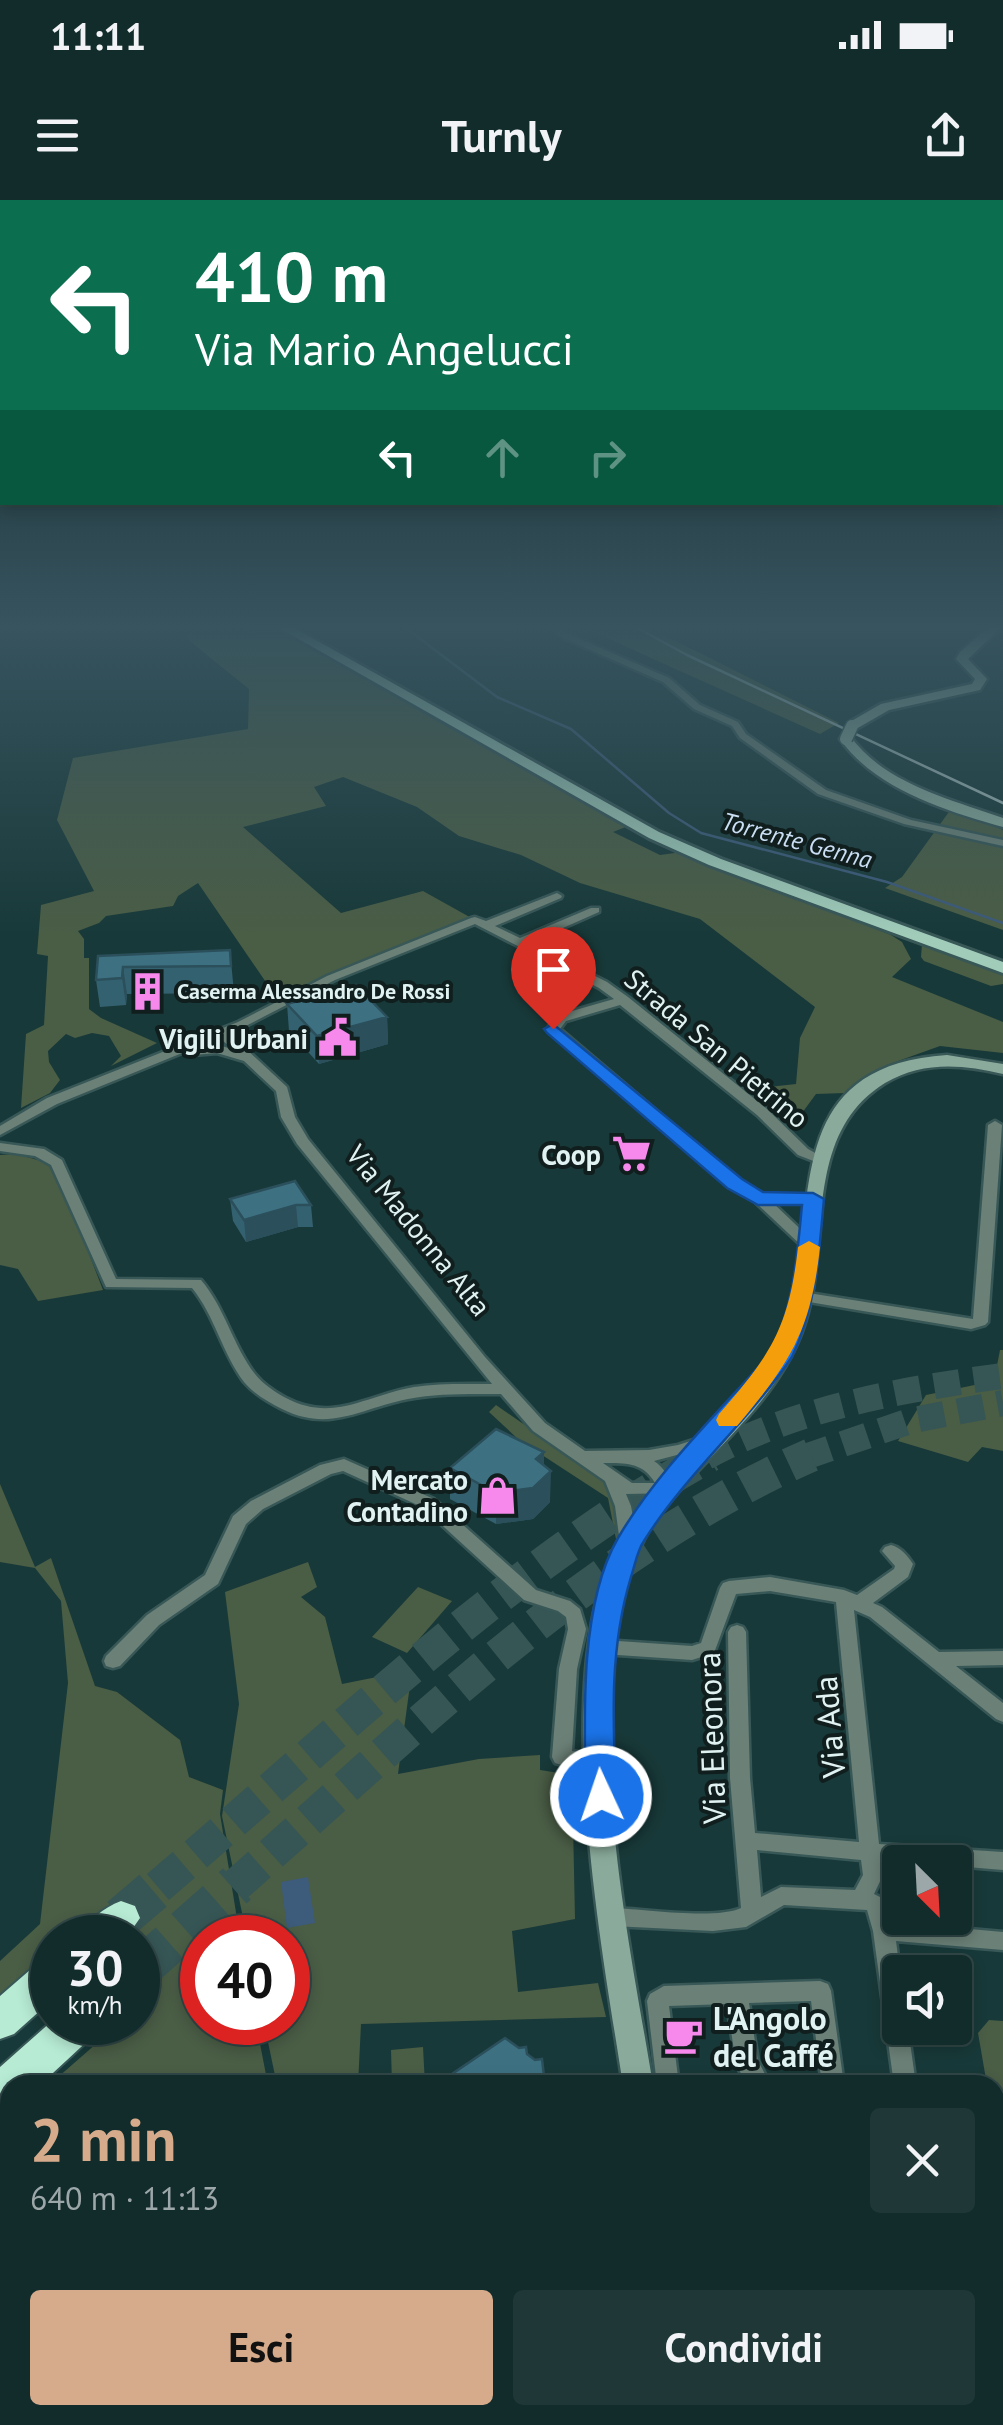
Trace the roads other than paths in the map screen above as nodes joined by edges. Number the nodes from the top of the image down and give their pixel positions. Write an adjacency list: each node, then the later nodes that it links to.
1 (466, 729): 10 (main road)
2 (738, 729): 5 (street)
3 (855, 729): 4 (street)
4 (1003, 823)
5 (1003, 842)
6 (557, 896): 8 (street)
7 (595, 910): 9 (street)
8 (481, 922): 9 (street, Strada San Pietrino); 12 (street)
9 (521, 942): 11 (street, Strada San Pietrino)
10 (1003, 968)
11 (624, 1000): 19 (street, Strada San Pietrino); 20 (street)
12 (222, 1034): 13 (street); 14 (street, Via Madonna Alta)
13 (165, 1056): 14 (street); 17 (street)
14 (250, 1060): 25 (street, Via Madonna Alta)
15 (1003, 1069): 19 (street)
16 (995, 1125): 24 (street)
17 (0, 1132)
18 (0, 1147): 25 (street)
19 (821, 1160): 21 (street)
20 (758, 1198): 21 (street); 22 (street)
21 (812, 1208): 22 (street); 23 (street)
22 (781, 1217): 23 (street)
23 (809, 1245): 24 (street)
24 (802, 1298): 26 (street)
25 (504, 1389): 27 (street, Via Madonna Alta)
26 (710, 1441): 28 (street, Via Madonna Alta); 30 (street)
27 (583, 1456): 28 (street, Via Madonna Alta); 29 (street, Via Madonna Alta)
28 (639, 1460): 30 (street)
29 (613, 1482): 30 (street); 31 (street)
30 (667, 1489): 31 (street)
31 (628, 1543): 35 (street)
32 (891, 1551): 33 (street)
33 (851, 1600): 35 (street); 37 (street); 42 (street, Via Ada)
34 (737, 1632): 41 (street, Via Eleonora)
35 (603, 1647): 40 (street)
36 (1003, 1658): 37 (street)
37 (939, 1659): 39 (street)
38 (113, 1661): 40 (street)
39 (1003, 1714)
40 (598, 1762): 46 (street)
41 (746, 1841): 42 (street, Via Eleonora); 45 (street, Via Eleonora)
42 (870, 1852): 43 (street, Via Eleonora); 44 (street, Via Ada)
43 (1003, 1861)
44 (861, 1898): 45 (street); 47 (street)
45 (752, 1911): 46 (street)
46 (613, 1917): 55 (street)
47 (882, 1925)
48 (885, 1935): 62 (street)
49 (932, 1935): 50 (street)
50 (1003, 1941)
51 (736, 1992): 56 (street); 60 (street); 61 (street)
52 (30, 1995): 53 (highway)
53 (0, 2021)
54 (56, 2045): 57 (highway)
55 (633, 2054): 56 (street); 58 (street)
56 (664, 2055): 59 (street)
57 (24, 2075)
58 (636, 2075)
59 (667, 2075)
60 (753, 2075)
61 (832, 2075)
62 (904, 2075)

